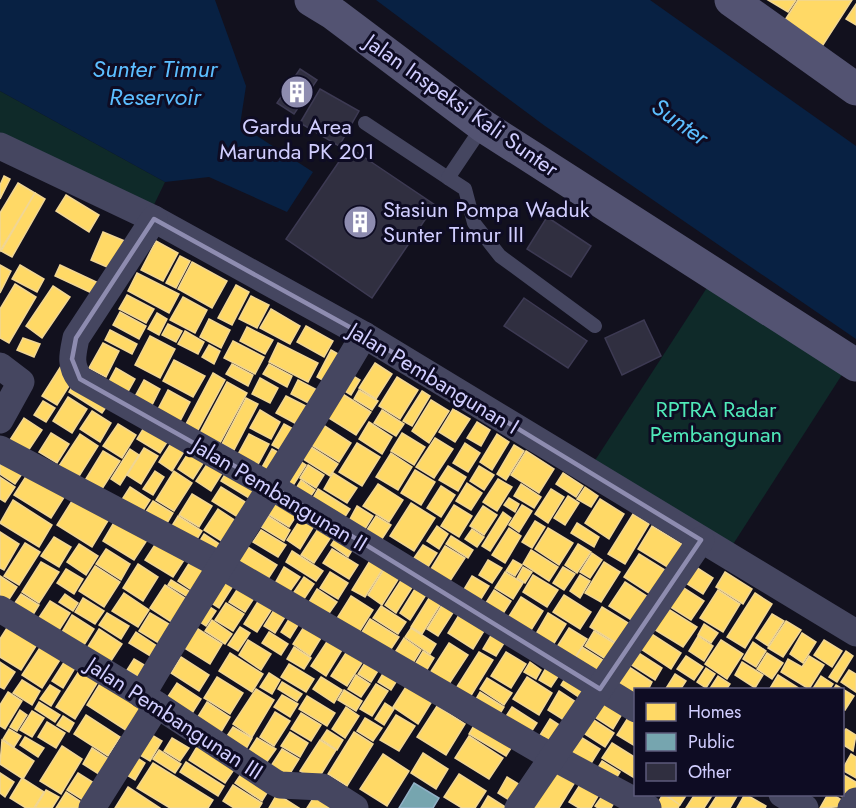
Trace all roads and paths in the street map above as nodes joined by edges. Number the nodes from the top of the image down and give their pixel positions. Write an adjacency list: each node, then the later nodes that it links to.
1 (311, 0): 5 (street, Jalan Inspeksi Kali Sunter)
2 (731, 0): 3 (street)
3 (856, 89)
4 (365, 123): 7 (lane)
5 (483, 126): 7 (lane); 11 (street, Jalan Inspeksi Kali Sunter)
6 (0, 146): 8 (street, Jalan Pembangunan I)
7 (448, 178): 9 (lane)
8 (154, 219): 10 (street, Jalan Pembangunan I); 15 (street, Jalan Pembangunan II)
9 (595, 326)
10 (364, 335): 15 (street); 16 (street, Jalan Pembangunan I)
11 (856, 365)
12 (0, 366): 13 (street)
13 (0, 420)
14 (0, 449): 17 (street)
15 (272, 487): 17 (street); 20 (street, Jalan Pembangunan II)
16 (701, 540): 19 (street, Jalan Pembangunan I); 20 (street)
17 (220, 565): 21 (street); 23 (street)
18 (0, 609): 21 (street, Jalan Pembangunan III)
19 (856, 633)
20 (600, 689): 22 (street, Jalan Pembangunan II); 23 (street)
21 (149, 700): 26 (street); 27 (street, Jalan Pembangunan III)
22 (634, 708)
23 (551, 756): 28 (street); 29 (street)
24 (784, 796): 30 (street)
25 (856, 801): 31 (street)
26 (92, 808)
27 (355, 808)
28 (518, 808)
29 (648, 808)
30 (805, 808)
31 (851, 808)

